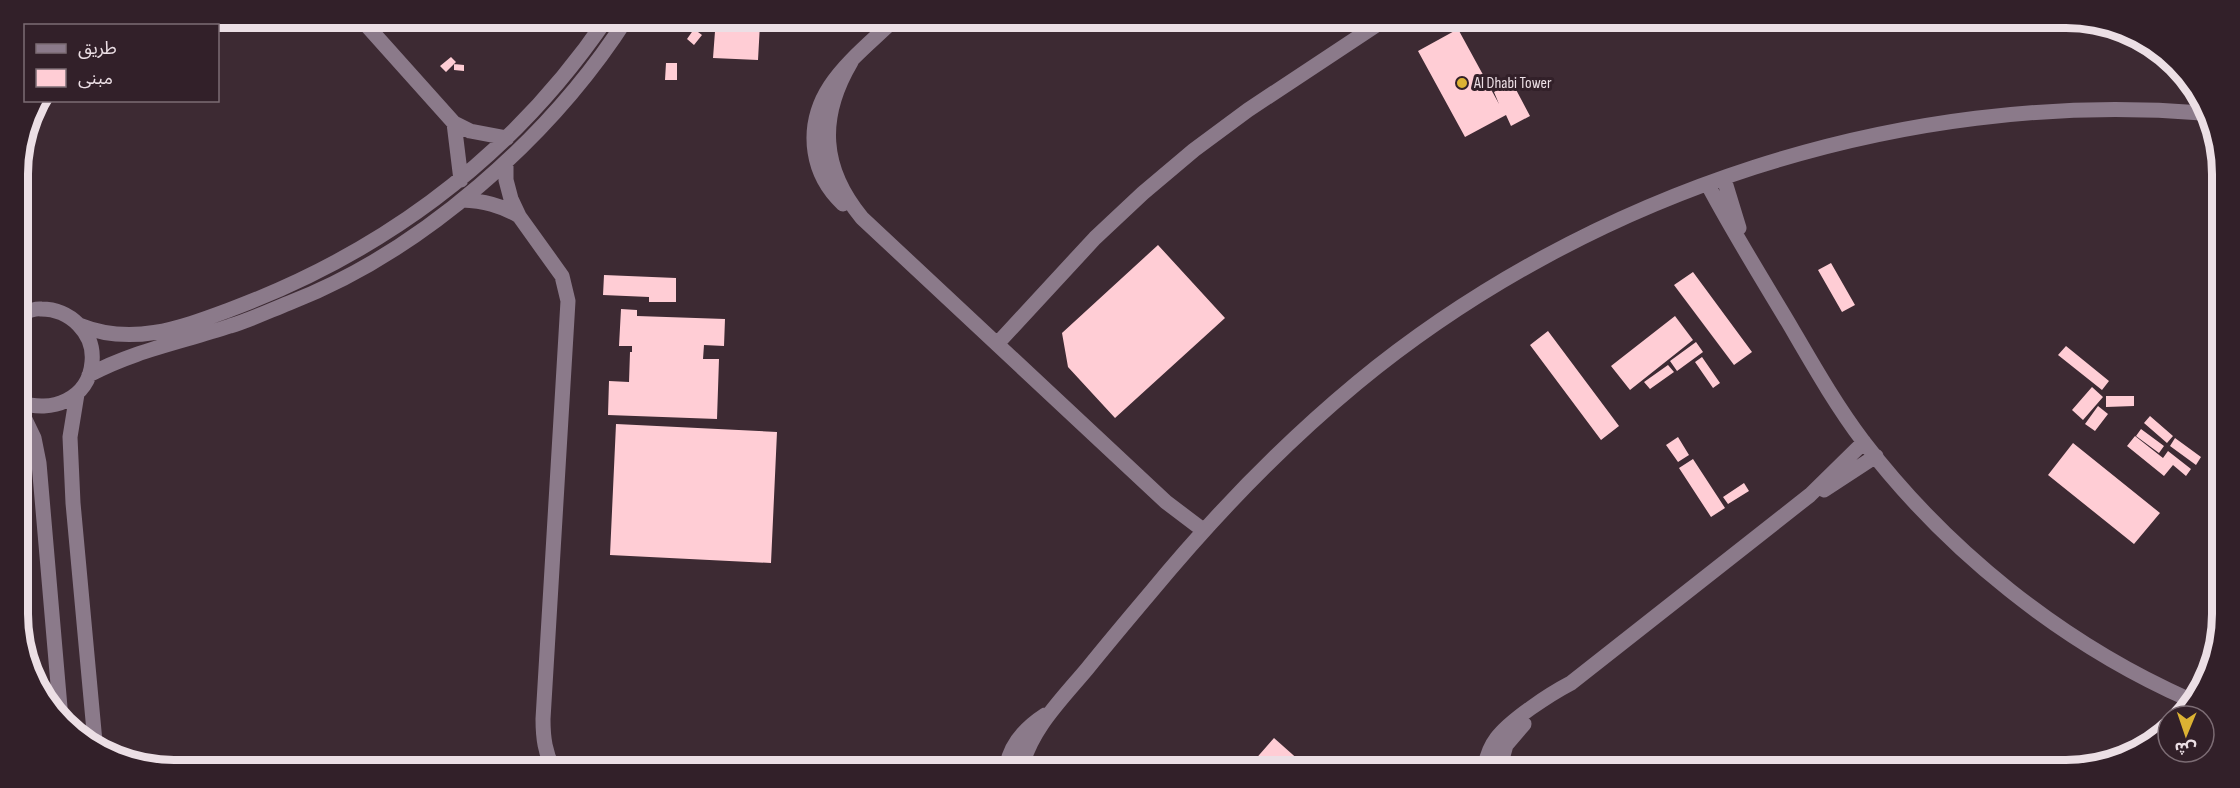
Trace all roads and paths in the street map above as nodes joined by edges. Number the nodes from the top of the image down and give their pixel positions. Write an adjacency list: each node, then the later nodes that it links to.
1 (369, 28): 7 (street)
2 (600, 28): 8 (street)
3 (620, 28): 9 (street)
4 (886, 28): 18 (street)
5 (1372, 28): 18 (street)
6 (2197, 113): 10 (street)
7 (454, 123): 8 (street); 11 (street)
8 (507, 138): 11 (street)
9 (506, 162): 13 (street); 14 (street)
10 (1724, 179): 12 (street); 15 (street)
11 (461, 180): 17 (street)
12 (1708, 185): 15 (street); 26 (street)
13 (462, 200): 14 (street); 19 (street)
14 (519, 216): 34 (street)
15 (1740, 243): 23 (street)
16 (29, 312): 17 (street)
17 (79, 325): 19 (street)
18 (997, 344): 26 (street)
19 (89, 375): 20 (street)
20 (77, 394): 21 (street); 31 (street)
21 (28, 405)
22 (28, 426): 29 (street)
23 (1864, 442): 24 (street); 25 (street)
24 (1876, 456): 25 (street); 28 (street)
25 (1810, 495): 27 (street)
26 (1199, 535): 30 (street)
27 (1571, 683): 32 (street); 33 (street)
28 (2185, 697)
29 (60, 703)
30 (1052, 711): 35 (street); 36 (street)
31 (94, 736)
32 (1487, 759)
33 (1501, 759)
34 (548, 760)
35 (1007, 760)
36 (1024, 760)

